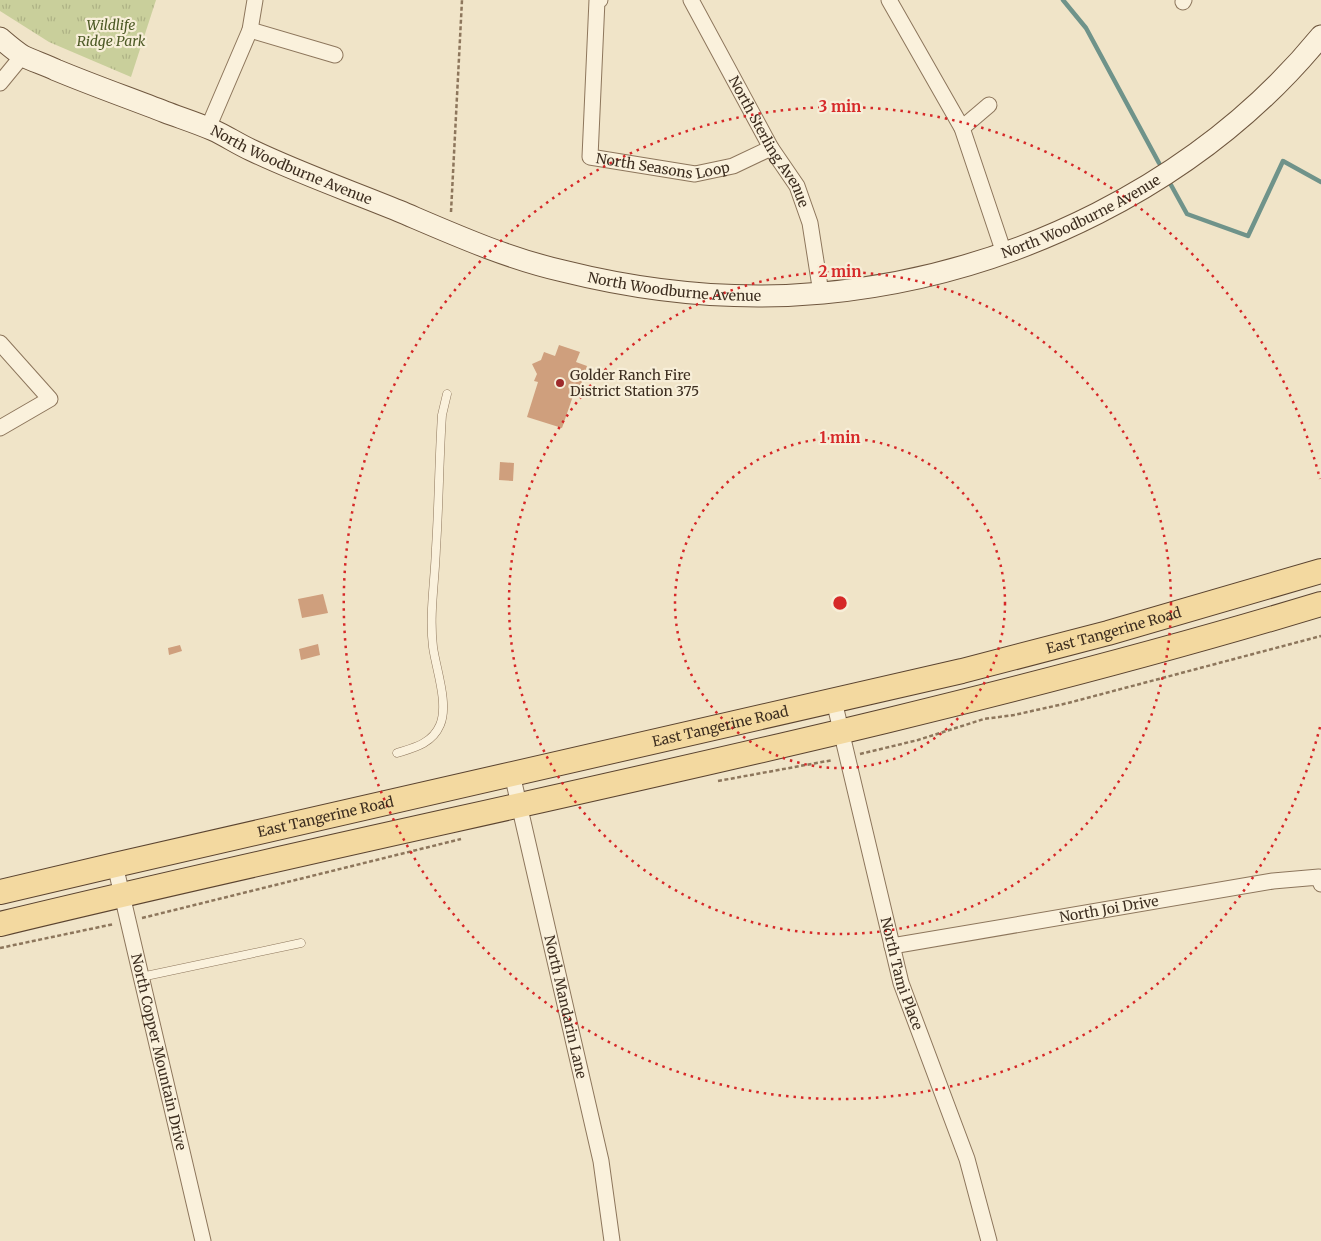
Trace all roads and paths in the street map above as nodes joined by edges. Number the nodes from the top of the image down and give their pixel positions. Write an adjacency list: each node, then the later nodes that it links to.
1 (255, 0): 6 (street)
2 (462, 0): 16 (path)
3 (600, 0): 15 (street, North Seasons Loop)
4 (691, 0): 15 (street, North Sterling Avenue)
5 (889, 0): 14 (street)
6 (250, 30): 10 (street); 13 (street)
7 (1321, 36): 17 (street, North Woodburne Avenue)
8 (0, 38): 9 (street, North Woodburne Avenue)
9 (23, 55): 11 (street); 13 (street, North Woodburne Avenue)
10 (335, 55)
11 (0, 84)
12 (989, 105): 14 (street)
13 (208, 128): 18 (street, North Woodburne Avenue)
14 (962, 128): 17 (street)
15 (771, 148): 18 (street, North Sterling Avenue)
16 (452, 212)
17 (1004, 253): 18 (street, North Woodburne Avenue)
18 (821, 293)
19 (0, 343): 21 (street)
20 (447, 394): 27 (lane)
21 (0, 428)
22 (1321, 571): 25 (main road, East Tangerine Road)
23 (1321, 604): 26 (main road)
24 (1321, 636): 28 (path)
25 (834, 701): 26 (street, North Tami Place); 29 (main road, East Tangerine Road)
26 (842, 731): 28 (street, North Tami Place); 31 (main road)
27 (396, 753)
28 (848, 757): 30 (path); 40 (street, North Tami Place)
29 (512, 774): 31 (street, North Mandarin Lane); 33 (main road, East Tangerine Road)
30 (710, 782)
31 (519, 805): 36 (main road); 44 (street, North Mandarin Lane)
32 (465, 838): 37 (path)
33 (115, 865): 35 (main road, East Tangerine Road); 36 (street, North Copper Mountain Drive)
34 (1321, 884): 40 (street, North Joi Drive)
35 (0, 892)
36 (122, 895): 37 (street, North Copper Mountain Drive); 38 (main road)
37 (128, 921): 41 (path); 42 (street, North Copper Mountain Drive)
38 (0, 924)
39 (301, 943): 42 (lane)
40 (892, 946): 45 (street, North Tami Place)
41 (0, 948)
42 (141, 977): 43 (street, North Copper Mountain Drive)
43 (203, 1241)
44 (612, 1241)
45 (989, 1241)

